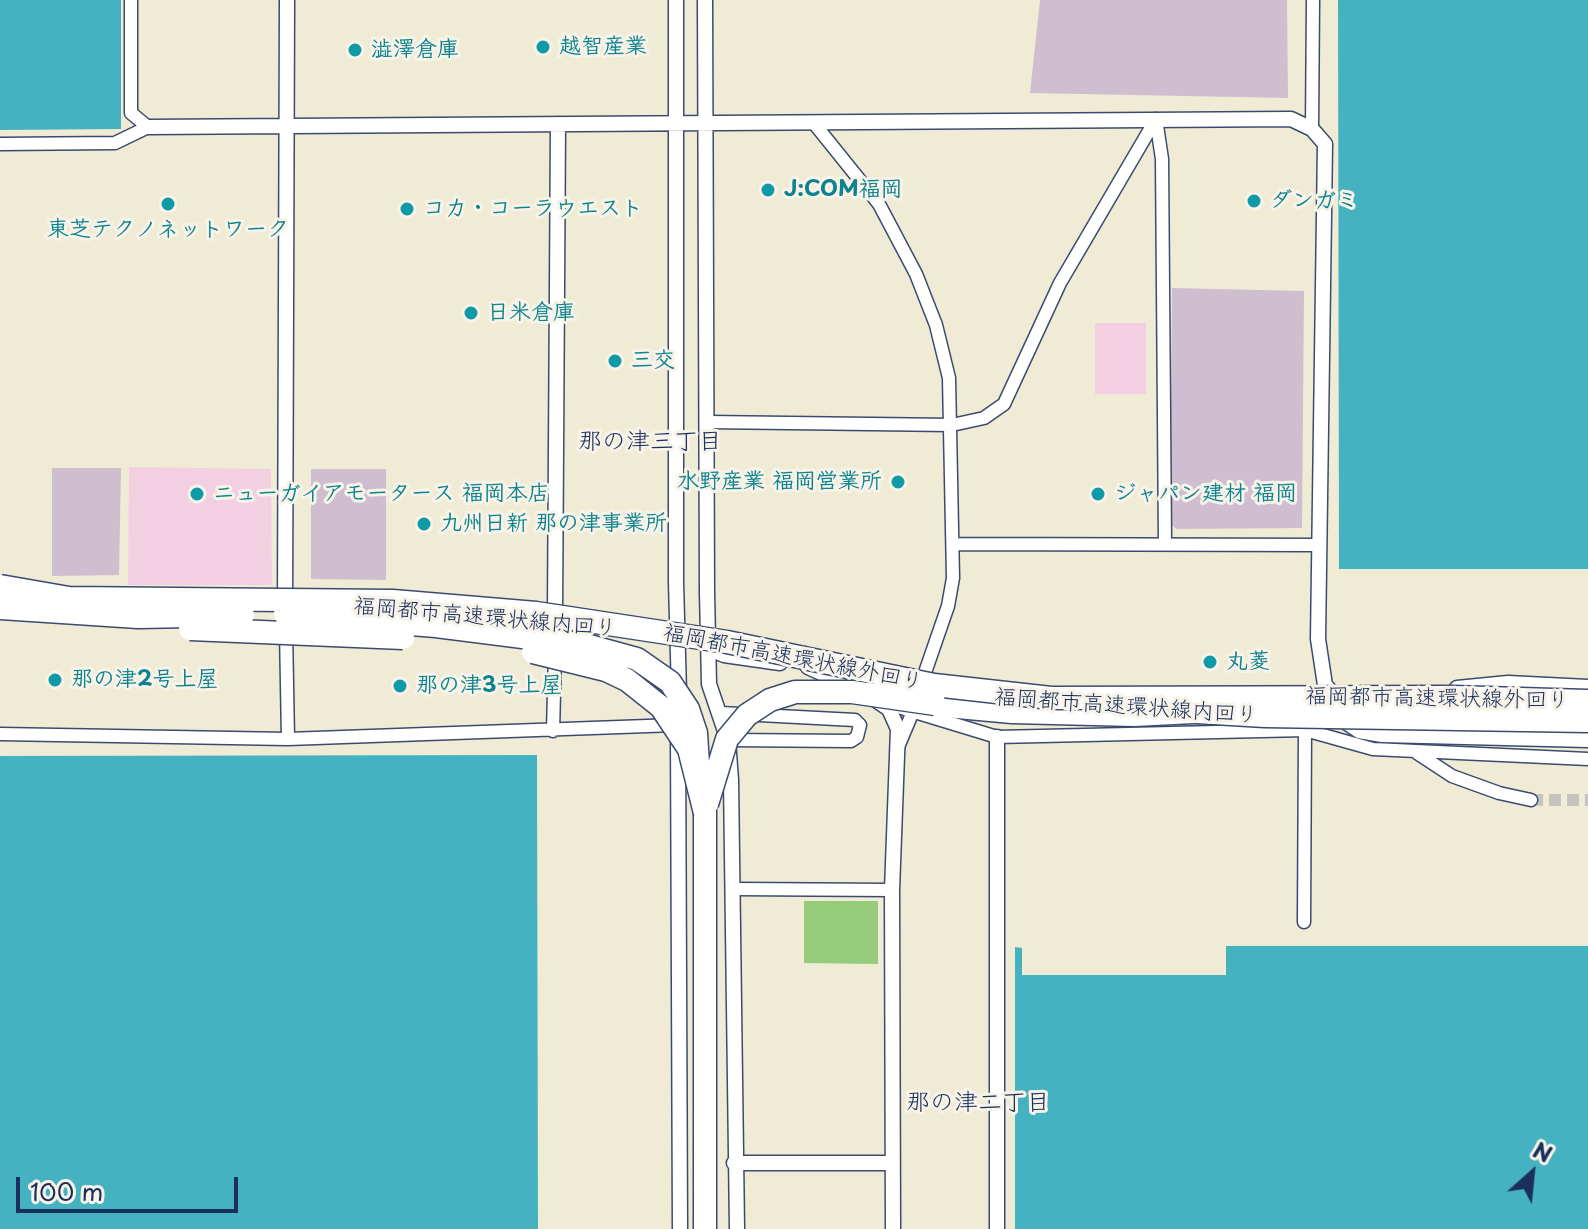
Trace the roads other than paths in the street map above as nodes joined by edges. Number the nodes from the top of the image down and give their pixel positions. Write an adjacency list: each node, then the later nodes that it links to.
1 (131, 0): 12 (street)
2 (287, 0): 11 (street)
3 (676, 0): 8 (street)
4 (705, 0): 9 (street)
5 (1313, 0): 13 (street)
6 (1156, 119): 7 (street); 13 (street); 16 (street); 17 (street)
7 (813, 122): 9 (street); 16 (street)
8 (676, 123): 9 (street); 10 (street); 26 (street)
9 (707, 123): 15 (street)
10 (558, 124): 11 (street); 25 (street)
11 (287, 126): 12 (street); 24 (street)
12 (148, 127): 14 (street)
13 (1312, 129): 19 (street)
14 (0, 144)
15 (707, 422): 16 (street); 27 (street)
16 (952, 425): 18 (street)
17 (1165, 543): 18 (street); 19 (street)
18 (954, 544): 34 (street)
19 (1319, 545): 20 (street)
20 (1317, 581): 28 (street); 43 (street)
21 (0, 586): 30 (highway, 福岡都市高速環状線外回り, bridge)
22 (0, 596): 32 (highway, 福岡都市高速環状線内回り, bridge)
23 (0, 606): 24 (street); 48 (highway, bridge)
24 (285, 607): 25 (street); 41 (street)
25 (555, 611): 26 (street); 38 (street)
26 (678, 639): 27 (street); 36 (street)
27 (710, 649): 29 (street); 33 (street)
28 (1588, 687)
29 (864, 692): 34 (street); 45 (street)
30 (1312, 697): 31 (highway, 福岡都市高速環状線外回り, bridge); 48 (highway, bridge)
31 (1588, 701)
32 (1201, 712): 35 (highway, 福岡都市高速環状線内回り, bridge); 48 (highway, bridge)
33 (721, 713): 42 (street); 42 (street)
34 (913, 714): 40 (street); 45 (street)
35 (1588, 721)
36 (678, 725): 38 (street); 54 (street)
37 (1305, 730): 40 (street); 44 (street); 51 (street)
38 (553, 731): 41 (street)
39 (0, 734): 41 (street)
40 (997, 737): 58 (street)
41 (288, 739)
42 (728, 740): 49 (street)
43 (1588, 740)
44 (1414, 751): 46 (street); 47 (street)
45 (895, 755): 50 (street)
46 (1588, 759)
47 (1531, 800)
48 (705, 805): 55 (highway, bridge); 55 (highway)
49 (734, 889): 50 (street); 52 (street)
50 (892, 890): 53 (street)
51 (1304, 922)
52 (734, 1163): 53 (street); 56 (street)
53 (893, 1163): 57 (street)
54 (680, 1229)
55 (705, 1229)
56 (737, 1229)
57 (893, 1229)
58 (997, 1229)

